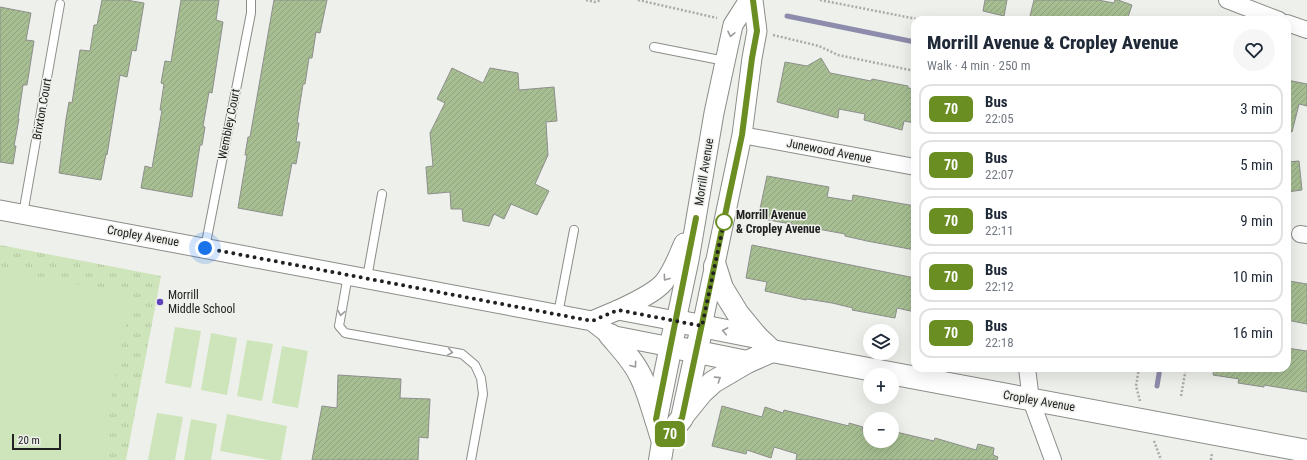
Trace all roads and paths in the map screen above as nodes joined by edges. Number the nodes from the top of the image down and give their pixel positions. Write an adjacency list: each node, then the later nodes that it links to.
1 (251, 0): 26 (lane, Wembley Court)
2 (586, 0): 3 (path)
3 (601, 0)
4 (638, 0): 12 (path)
5 (750, 0): 12 (street, Morrill Avenue)
6 (753, 0): 15 (street, Morrill Avenue)
7 (820, 0): 11 (path)
8 (1227, 0): 10 (street)
9 (60, 4): 23 (lane, Brixton Court)
10 (1269, 16)
11 (911, 18)
12 (733, 24): 17 (street, Morrill Avenue, one-way to 17)
13 (1291, 24): 14 (street)
14 (1307, 30)
15 (757, 31): 18 (path); 19 (street, Morrill Avenue)
16 (654, 47): 17 (lane)
17 (725, 61): 24 (street, Morrill Avenue)
18 (911, 70)
19 (742, 135): 20 (street, Junewood Avenue); 27 (street, Morrill Avenue)
20 (911, 166)
21 (382, 194): 28 (lane)
22 (0, 210): 23 (street, Cropley Avenue)
23 (23, 214): 26 (street, Cropley Avenue)
24 (696, 218): 29 (street, one-way to 29); 32 (street, Morrill Avenue)
25 (574, 230): 30 (lane)
26 (205, 248): 28 (street, Cropley Avenue)
27 (715, 266): 33 (street, Morrill Avenue); 35 (main road)
28 (358, 276): 30 (street, Cropley Avenue); 47 (lane, one-way to 47)
29 (618, 310): 31 (street); 32 (street, Cropley Avenue)
30 (558, 314): 31 (street, Cropley Avenue)
31 (592, 321): 34 (street, Cropley Avenue)
32 (676, 321): 33 (main road, Cropley Avenue); 36 (main road, Morrill Avenue)
33 (702, 326): 35 (main road, Cropley Avenue, one-way to 33); 37 (main road, Morrill Avenue)
34 (610, 335): 36 (street, Cropley Avenue); 44 (main road, one-way to 44)
35 (764, 344): 38 (main road); 42 (main road, Cropley Avenue)
36 (671, 347): 37 (main road, Cropley Avenue); 44 (main road, Morrill Avenue)
37 (696, 352): 38 (main road, Cropley Avenue); 43 (main road, Morrill Avenue)
38 (747, 362): 43 (main road, one-way to 38)
39 (1028, 372): 42 (street)
40 (1185, 372): 41 (path)
41 (1181, 396)
42 (1031, 400): 46 (main road, Cropley Avenue); 48 (street)
43 (682, 418): 45 (main road, Morrill Avenue)
44 (656, 419): 45 (main road, Morrill Avenue)
45 (662, 451)
46 (1307, 451)
47 (471, 460)
48 (1053, 460)

